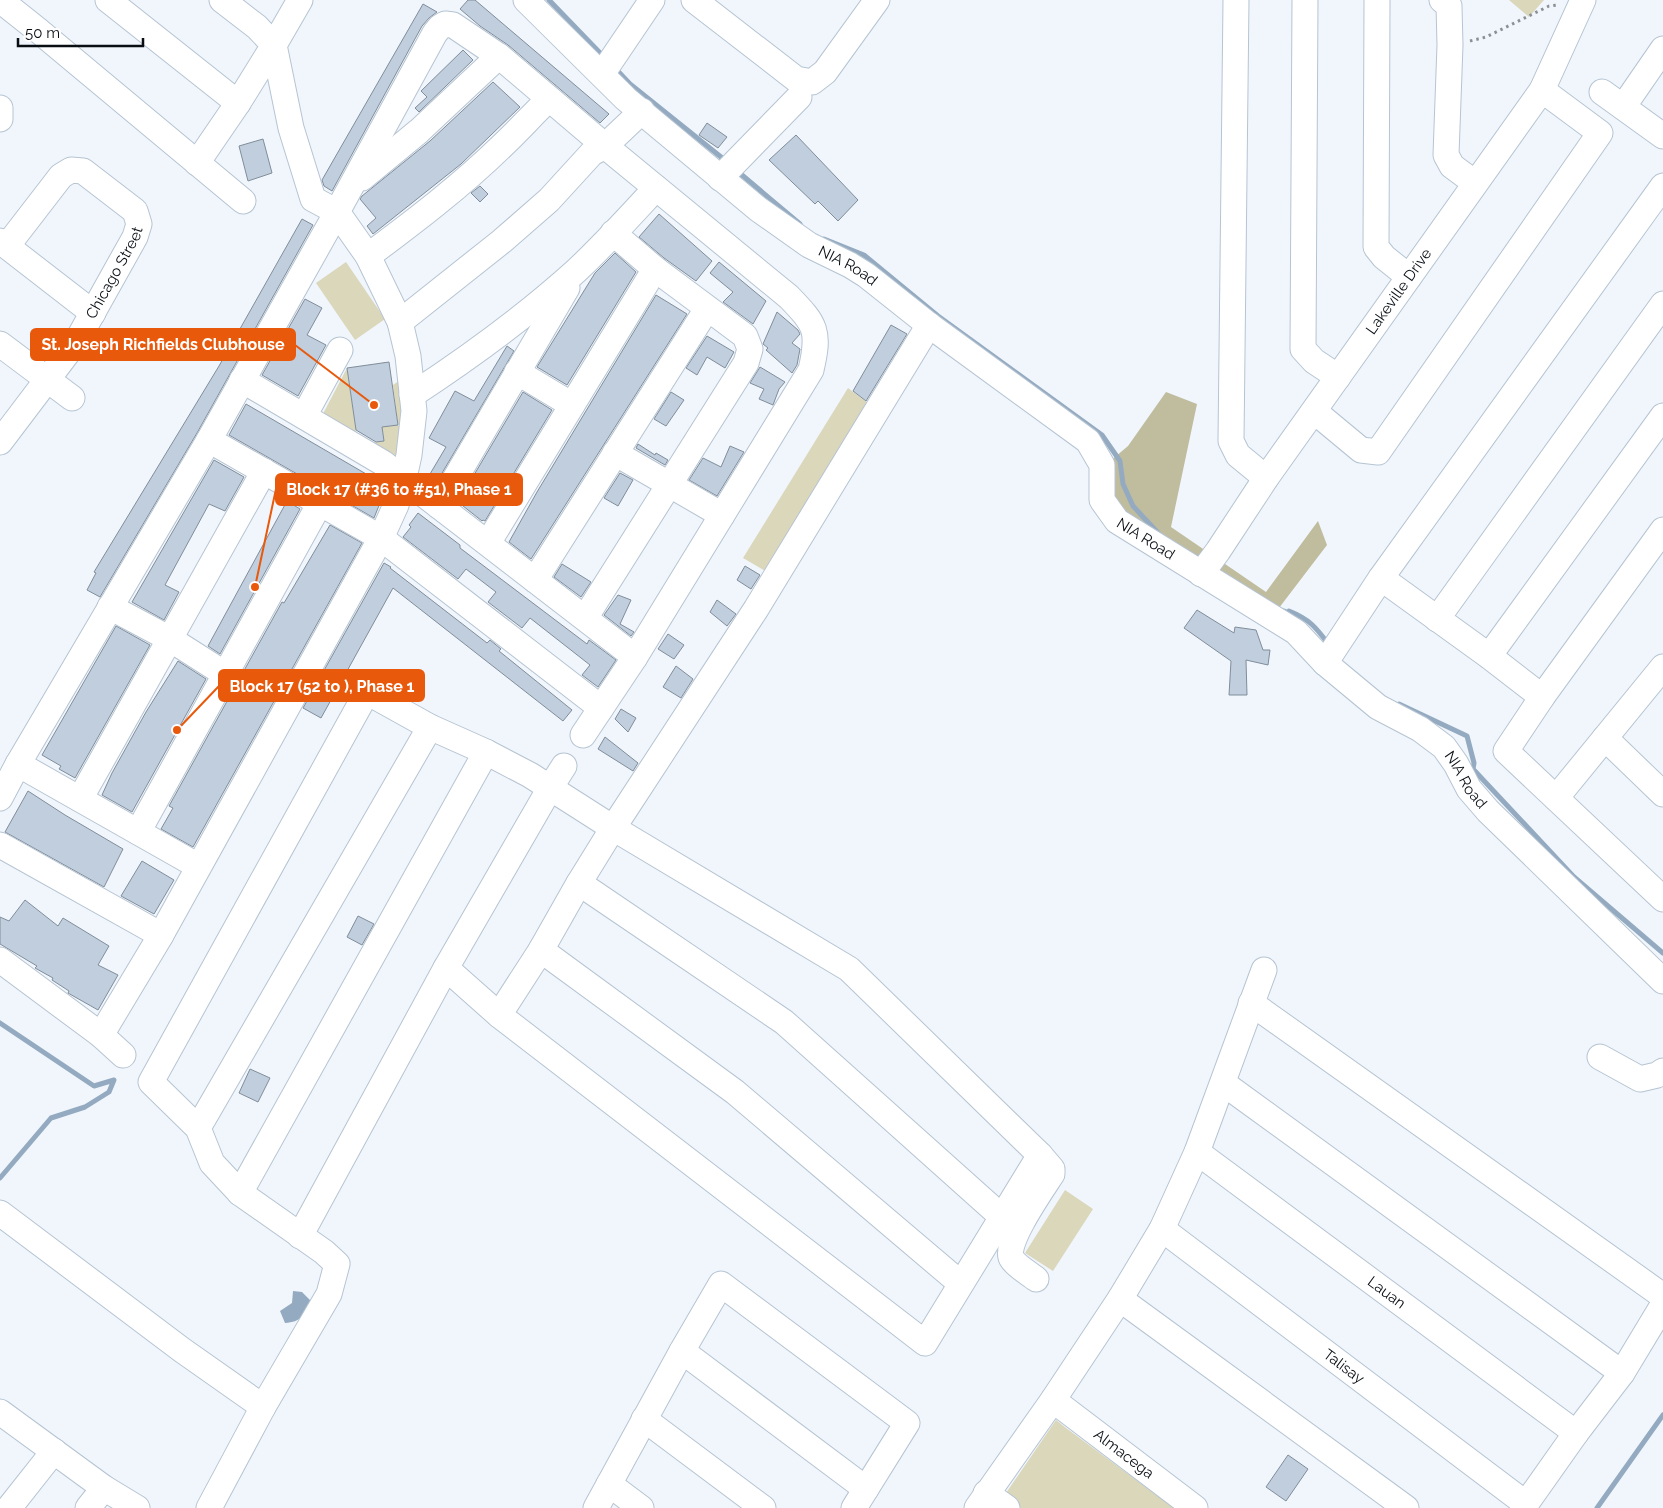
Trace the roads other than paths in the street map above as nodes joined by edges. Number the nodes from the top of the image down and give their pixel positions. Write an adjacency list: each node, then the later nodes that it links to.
1 (0, 0): 29 (street)
2 (108, 0): 22 (street)
3 (222, 0): 14 (street)
4 (300, 0): 14 (street)
5 (526, 0): 17 (street, NIA Road)
6 (652, 0): 17 (street)
7 (694, 0): 8 (street)
8 (877, 0)
9 (1236, 0): 65 (street)
10 (1305, 0): 51 (street)
11 (1376, 0): 42 (street)
12 (1442, 0): 31 (street)
13 (1582, 2): 18 (street, Lakeville Drive)
14 (274, 45): 22 (street); 36 (street)
15 (1663, 49): 24 (street)
16 (499, 56): 21 (street); 32 (street); 32 (street)
17 (602, 74): 23 (street, NIA Road)
18 (1542, 90): 31 (street, Lakeville Drive); 57 (street)
19 (1602, 92): 24 (street)
20 (799, 97): 30 (street)
21 (549, 99): 28 (street); 39 (street)
22 (238, 103): 29 (street)
23 (634, 105): 28 (street); 30 (street, NIA Road)
24 (1623, 107): 27 (street)
25 (0, 108): 26 (street)
26 (0, 119)
27 (1663, 136)
28 (598, 146): 34 (street); 46 (street)
29 (197, 163): 35 (street)
30 (720, 178): 47 (street, NIA Road)
31 (1475, 183): 42 (street, Lakeville Drive)
32 (352, 186): 36 (street)
33 (1663, 186): 74 (street)
34 (656, 188): 37 (street); 69 (street)
35 (242, 201)
36 (337, 212): 39 (street); 53 (street)
37 (613, 234): 40 (street); 41 (street)
38 (4, 243): 45 (street); 45 (street, Chicago Street)
39 (368, 256): 46 (street)
40 (655, 269): 44 (street); 56 (street)
41 (578, 270): 50 (street); 54 (street)
42 (1409, 276): 51 (street, Lakeville Drive)
43 (1663, 304): 78 (street)
44 (707, 309): 62 (street); 66 (street)
45 (93, 313): 52 (street, Chicago Street)
46 (400, 322): 54 (street)
47 (929, 325): 73 (street, NIA Road); 98 (street)
48 (0, 344): 52 (street)
49 (340, 350): 58 (street)
50 (517, 372): 56 (street); 68 (street)
51 (1338, 377): 57 (street, Lakeville Drive)
52 (47, 379): 55 (street); 61 (street, Chicago Street)
53 (242, 380): 58 (street); 60 (street)
54 (412, 395): 64 (street)
55 (72, 398)
56 (572, 405): 72 (street)
57 (1314, 411): 65 (street, Lakeville Drive)
58 (304, 416): 64 (street)
59 (1663, 416): 81 (street)
60 (209, 440): 63 (street); 76 (street)
61 (0, 442)
62 (615, 453): 66 (street); 75 (street)
63 (264, 471): 67 (street); 79 (street)
64 (404, 478): 68 (street); 71 (street)
65 (1266, 478): 73 (street, Lakeville Drive)
66 (670, 484): 69 (street); 77 (street)
67 (320, 503): 71 (street); 83 (street)
68 (439, 506): 72 (street)
69 (722, 515): 82 (street)
70 (1663, 530): 85 (street)
71 (381, 538): 86 (street); 101 (street)
72 (488, 543): 75 (street)
73 (1201, 574): 80 (street, NIA Road)
74 (1381, 578): 78 (street); 80 (street)
75 (535, 580): 77 (street)
76 (110, 607): 79 (street); 91 (street)
77 (585, 618): 82 (street)
78 (1437, 619): 81 (street)
79 (170, 639): 83 (street); 97 (street)
80 (1330, 656): 109 (street, NIA Road)
81 (1489, 656): 85 (street)
82 (635, 657): 86 (street)
83 (225, 674): 99 (street)
84 (1659, 679): 89 (street)
85 (1542, 697): 96 (street)
86 (601, 708): 88 (street)
87 (430, 727): 90 (street); 117 (street); 117 (street)
88 (583, 735)
89 (1605, 738): 94 (street); 96 (street)
90 (486, 752): 93 (street); 119 (street)
91 (18, 764): 95 (street); 97 (street)
92 (564, 766): 93 (street)
93 (550, 788): 98 (street); 107 (street)
94 (1663, 794)
95 (0, 798)
96 (1556, 798): 103 (street)
97 (80, 799): 99 (street)
98 (613, 828): 102 (street); 121 (street)
99 (138, 832): 101 (street)
100 (0, 845): 104 (street)
101 (198, 866): 104 (street)
102 (579, 883): 105 (street); 121 (street)
103 (1663, 899)
104 (161, 935): 112 (street)
105 (541, 950): 111 (street); 125 (street)
106 (0, 960): 112 (street)
107 (446, 968): 111 (street); 123 (street)
108 (1264, 970): 110 (street)
109 (1663, 981)
110 (1251, 1003): 116 (street); 126 (street)
111 (499, 1015): 125 (street)
112 (101, 1035): 113 (street)
113 (123, 1055)
114 (1600, 1057): 115 (street)
115 (1663, 1071)
116 (1223, 1084): 118 (street); 130 (street)
117 (198, 1128): 119 (street)
118 (1197, 1152): 122 (street); 135 (street, Lauan)
119 (240, 1193): 123 (street)
120 (0, 1213): 132 (street)
121 (1010, 1223): 124 (street); 125 (street)
122 (1162, 1229): 127 (street); 141 (street, Talisay)
123 (300, 1236): 132 (street)
124 (1036, 1279)
125 (960, 1284)
126 (1663, 1296)
127 (1120, 1299): 131 (street); 151 (street)
128 (1663, 1305): 130 (street)
129 (682, 1351): 134 (street); 139 (street); 139 (street)
130 (1622, 1373): 135 (street)
131 (1053, 1400): 140 (street); 150 (street, Almacega)
132 (263, 1407): 145 (street)
133 (1, 1414): 136 (street)
134 (644, 1419): 137 (street); 148 (street)
135 (1576, 1433): 141 (street)
136 (54, 1451): 138 (street); 142 (street)
137 (609, 1484): 146 (street); 147 (street)
138 (104, 1488): 143 (street); 144 (street)
139 (860, 1498)
140 (982, 1501): 149 (street)
141 (1524, 1506)
142 (9, 1508)
143 (88, 1508)
144 (137, 1508)
145 (209, 1508)
146 (596, 1508)
147 (641, 1508)
148 (762, 1508)
149 (1007, 1508)
150 (1195, 1508)
151 (1406, 1508)

